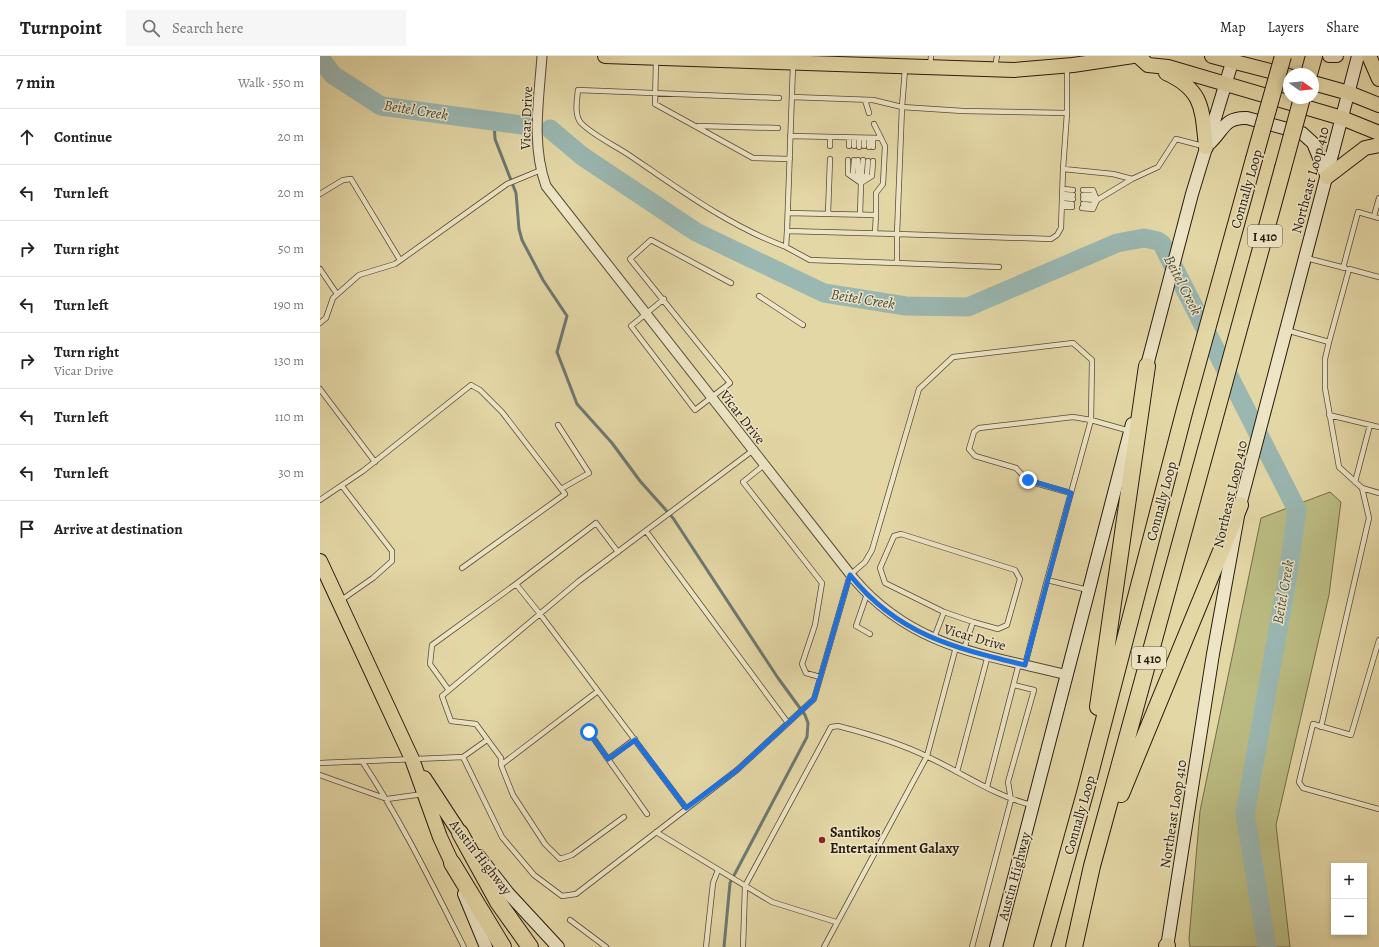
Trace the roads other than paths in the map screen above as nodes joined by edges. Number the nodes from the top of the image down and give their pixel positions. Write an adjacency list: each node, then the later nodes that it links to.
1 (542, 56): 54 (street, Vicar Drive)
2 (605, 56): 11 (main road)
3 (1133, 56): 18 (main road)
4 (1212, 56): 13 (main road)
5 (1283, 56): 148 (highway, Connally Loop / I 410, bridge)
6 (1314, 56): 20 (highway)
7 (1329, 56): 8 (main road)
8 (1337, 56)
9 (1358, 56): 26 (main road, Northeast Loop 410)
10 (1369, 56): 22 (main road)
11 (656, 59): 12 (main road); 25 (lane)
12 (744, 59): 16 (main road)
13 (1233, 59): 21 (main road); 23 (main road)
14 (1143, 60): 23 (main road); 48 (main road)
15 (930, 62): 17 (main road); 19 (main road)
16 (793, 63): 19 (main road); 27 (lane)
17 (996, 63): 18 (main road)
18 (1067, 66): 34 (lane)
19 (906, 67): 32 (lane)
20 (1311, 68)
21 (1283, 74)
22 (1379, 79)
23 (1226, 84): 35 (main road); 48 (main road)
24 (1319, 85): 26 (main road)
25 (656, 92): 28 (lane); 37 (lane); 71 (lane)
26 (1349, 93): 31 (main road); 35 (main road, Northeast Loop 410)
27 (792, 97): 29 (lane); 40 (lane)
28 (779, 98)
29 (865, 100): 32 (lane); 33 (lane)
30 (1300, 104): 160 (highway, Connally Loop / I 410, bridge)
31 (1379, 105)
32 (902, 107): 34 (lane); 70 (lane)
33 (869, 113)
34 (1067, 113): 53 (lane)
35 (1342, 118): 39 (main road); 55 (main road, Northeast Loop 410)
36 (874, 124): 43 (lane)
37 (697, 126): 38 (lane); 49 (lane)
38 (778, 128)
39 (1379, 133)
40 (790, 136): 41 (lane); 49 (lane)
41 (830, 137): 42 (lane); 45 (lane)
42 (862, 138): 43 (lane); 46 (lane); 47 (lane); 47 (lane); 47 (lane)
43 (881, 138): 66 (lane)
44 (1379, 145): 55 (main road)
45 (830, 146)
46 (848, 146)
47 (864, 147)
48 (1206, 147): 55 (main road); 56 (lane); 89 (main road)
49 (790, 159): 63 (lane)
50 (830, 159): 64 (lane)
51 (848, 160): 57 (lane)
52 (863, 160): 57 (lane); 57 (lane); 57 (lane)
53 (1063, 169): 56 (lane); 59 (lane)
54 (540, 170): 73 (lane); 84 (street, Vicar Drive)
55 (1327, 177): 72 (main road, Northeast Loop 410)
56 (1132, 179): 62 (lane)
57 (861, 182): 65 (lane)
58 (320, 194): 73 (lane)
59 (1062, 198): 59 (lane); 70 (lane)
60 (1379, 198): 67 (lane)
61 (1083, 199): 62 (lane); 62 (lane); 62 (lane)
62 (1097, 200)
63 (788, 213): 64 (lane); 68 (lane)
64 (828, 214): 65 (lane)
65 (860, 215): 66 (lane)
66 (876, 215): 69 (lane)
67 (1377, 217): 77 (lane)
68 (787, 231): 69 (lane); 71 (lane)
69 (875, 233): 70 (lane)
70 (897, 234): 74 (lane)
71 (786, 247): 74 (lane)
72 (1305, 258): 77 (lane); 87 (main road, Northeast Loop 410)
73 (400, 260): 81 (lane)
74 (897, 264): 75 (lane)
75 (999, 267)
76 (320, 268): 81 (lane)
77 (1343, 268): 78 (lane)
78 (1349, 269): 79 (lane); 88 (lane)
79 (1379, 277)
80 (731, 283): 83 (lane)
81 (337, 294): 85 (lane)
82 (759, 296): 86 (lane)
83 (664, 300): 84 (lane); 91 (lane)
84 (645, 315): 91 (street, Vicar Drive); 91 (lane)
85 (320, 324)
86 (803, 325)
87 (1286, 330): 88 (lane); 108 (main road, Northeast Loop 410)
88 (1329, 342): 92 (lane)
89 (1147, 366): 97 (main road); 148 (highway)
90 (320, 389): 99 (lane)
91 (711, 398): 98 (street, Vicar Drive)
92 (1329, 415): 95 (lane); 101 (lane)
93 (1091, 420): 97 (lane); 105 (lane); 105 (lane); 113 (lane)
94 (558, 425): 104 (lane)
95 (1370, 425): 96 (lane); 101 (lane)
96 (1379, 428)
97 (1130, 431): 116 (main road)
98 (752, 451): 100 (street, Vicar Drive); 109 (lane)
99 (375, 462): 102 (lane); 104 (lane)
100 (764, 465): 113 (street, Vicar Drive); 129 (lane)
101 (1355, 482): 103 (lane)
102 (342, 486): 107 (lane); 118 (lane)
103 (1362, 488): 106 (lane); 134 (lane)
104 (562, 489): 111 (lane)
105 (1071, 493): 114 (lane)
106 (1379, 493)
107 (320, 500)
108 (1240, 505): 160 (highway); 178 (main road, Northeast Loop 410)
109 (646, 531): 110 (lane); 133 (lane)
110 (618, 552): 115 (lane); 120 (lane)
111 (462, 568)
112 (322, 569): 118 (main road, Austin Highway)
113 (850, 575): 117 (street, Vicar Drive); 129 (lane)
114 (1047, 580): 116 (lane); 127 (lane)
115 (516, 584): 120 (lane); 131 (lane)
116 (1089, 590): 128 (main road)
117 (867, 594): 122 (lane); 123 (street, Vicar Drive)
118 (339, 602): 140 (main road, Austin Highway)
119 (944, 612): 121 (lane); 121 (lane); 123 (lane)
120 (540, 614): 131 (lane); 132 (lane)
121 (973, 622): 125 (lane)
122 (870, 634)
123 (934, 639): 125 (street, Vicar Drive)
124 (1379, 640): 134 (lane)
125 (960, 648): 126 (street, Vicar Drive); 138 (lane)
126 (988, 655): 127 (street, Vicar Drive); 145 (lane)
127 (1022, 664): 128 (street, Vicar Drive); 130 (lane)
128 (1067, 675): 152 (main road)
129 (820, 677): 133 (lane)
130 (1014, 685): 147 (lane); 151 (lane)
131 (448, 689): 136 (lane)
132 (598, 691): 137 (lane); 144 (lane)
133 (788, 722): 153 (lane)
134 (1321, 727): 154 (lane)
135 (589, 732): 141 (lane)
136 (487, 740): 139 (lane); 144 (lane)
137 (635, 740): 141 (lane); 153 (lane)
138 (927, 756): 145 (lane); 162 (lane); 164 (lane)
139 (463, 757): 140 (lane); 157 (lane)
140 (412, 759): 142 (lane); 149 (main road, Austin Highway); 158 (main road, Austin Highway)
141 (608, 759): 155 (lane)
142 (362, 761): 143 (lane); 150 (lane)
143 (320, 763)
144 (501, 765): 156 (lane)
145 (957, 772): 147 (lane)
146 (320, 775): 150 (lane)
147 (987, 787): 151 (lane)
148 (1085, 793): 176 (highway, Connally Loop / I 410)
149 (424, 794): 150 (lane); 159 (main road, Austin Highway)
150 (387, 799): 165 (lane)
151 (1011, 800): 152 (lane); 174 (lane)
152 (1033, 805): 175 (main road, Austin Highway)
153 (686, 808): 157 (lane)
154 (1379, 809)
155 (647, 814)
156 (624, 817)
157 (656, 832): 161 (lane)
158 (460, 833): 168 (highway); 169 (main road, Austin Highway)
159 (452, 863): 166 (main road, Austin Highway); 167 (highway)
160 (1092, 866): 177 (highway, Connally Loop / I 410)
161 (718, 870): 162 (lane); 171 (lane)
162 (745, 886): 164 (lane); 172 (lane)
163 (570, 920): 170 (lane)
164 (836, 922): 173 (lane)
165 (464, 947)
166 (486, 947)
167 (503, 947)
168 (530, 947)
169 (558, 947)
170 (606, 947)
171 (706, 947)
172 (743, 947)
173 (824, 947)
174 (972, 947)
175 (996, 947)
176 (1041, 947)
177 (1074, 947)
178 (1167, 947)

